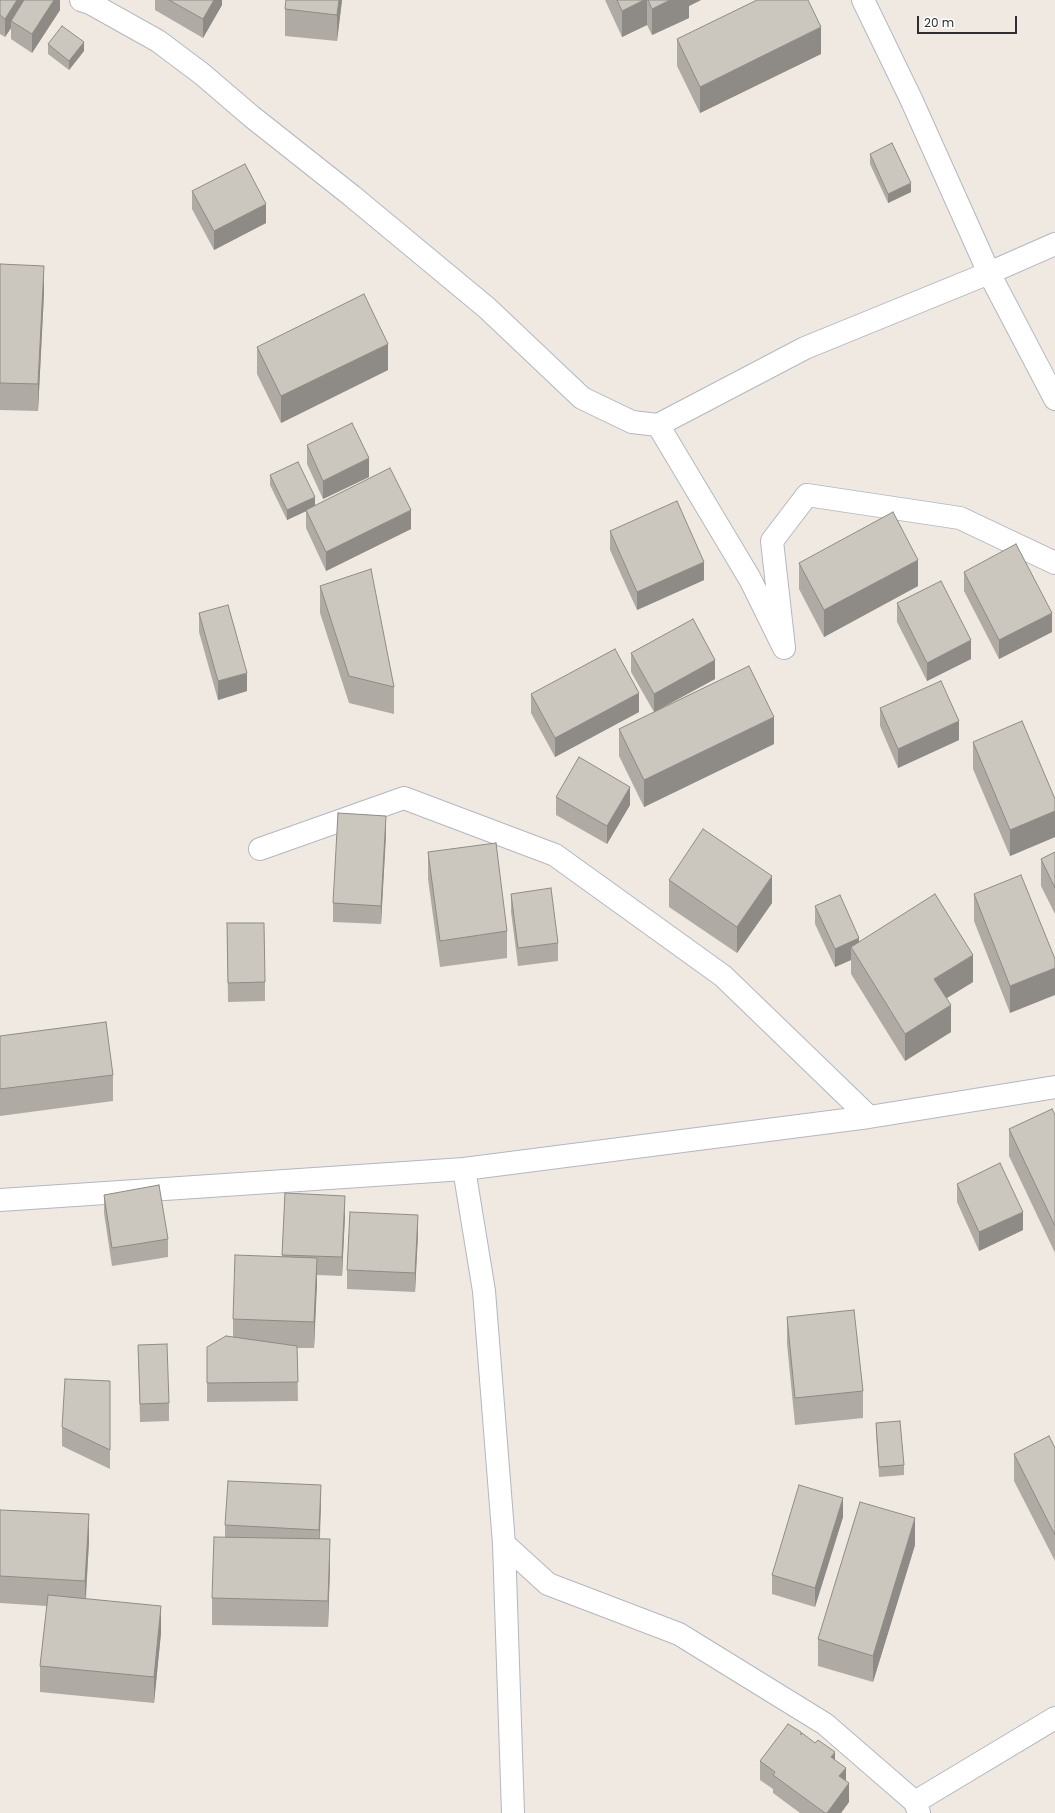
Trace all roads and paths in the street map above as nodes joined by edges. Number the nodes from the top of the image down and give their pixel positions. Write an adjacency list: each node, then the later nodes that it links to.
1 (81, 0): 6 (street)
2 (863, 0): 4 (street)
3 (1055, 244): 4 (street)
4 (989, 273): 5 (street); 6 (street)
5 (1055, 398)
6 (658, 425): 7 (street)
7 (1055, 563)
8 (260, 849): 10 (street)
9 (1055, 1087): 10 (street)
10 (869, 1117): 11 (street)
11 (464, 1169): 12 (street); 13 (street)
12 (0, 1200)
13 (504, 1544): 15 (street); 16 (street)
14 (1055, 1718): 15 (street)
15 (917, 1807)
16 (513, 1813)

